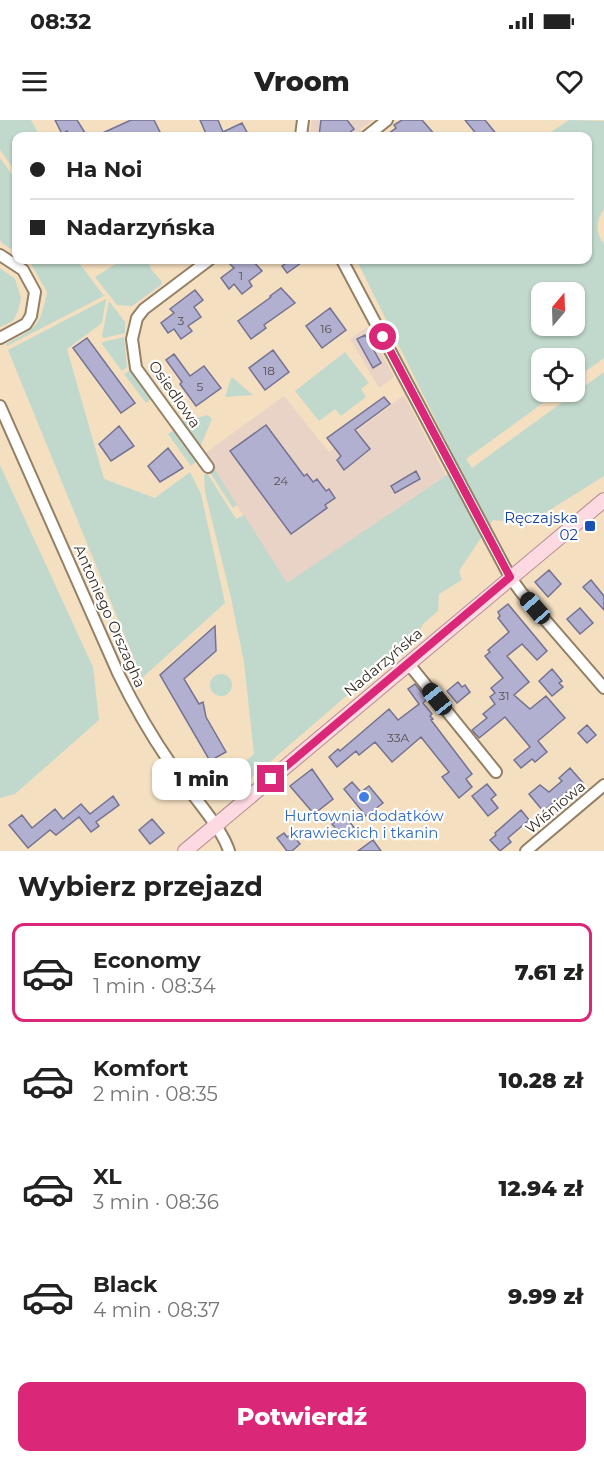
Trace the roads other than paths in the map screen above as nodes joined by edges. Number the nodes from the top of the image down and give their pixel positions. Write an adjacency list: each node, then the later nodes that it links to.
1 (387, 120): 2 (street)
2 (371, 132)
3 (14, 264): 6 (street)
4 (205, 264): 8 (street, Osiedlowa)
5 (344, 264): 10 (street)
6 (0, 338)
7 (0, 406): 15 (street, Antoniego Orszagha)
8 (208, 467)
9 (604, 500): 10 (main road, Nadarzyńska)
10 (510, 577): 11 (main road, Nadarzyńska); 12 (street)
11 (408, 663): 13 (street); 15 (main road, Nadarzyńska)
12 (604, 687)
13 (496, 772)
14 (604, 785): 18 (street, Wiśniowa)
15 (215, 826): 16 (main road, Nadarzyńska); 17 (street, Antoniego Orszagha)
16 (185, 851)
17 (229, 851)
18 (526, 851)

